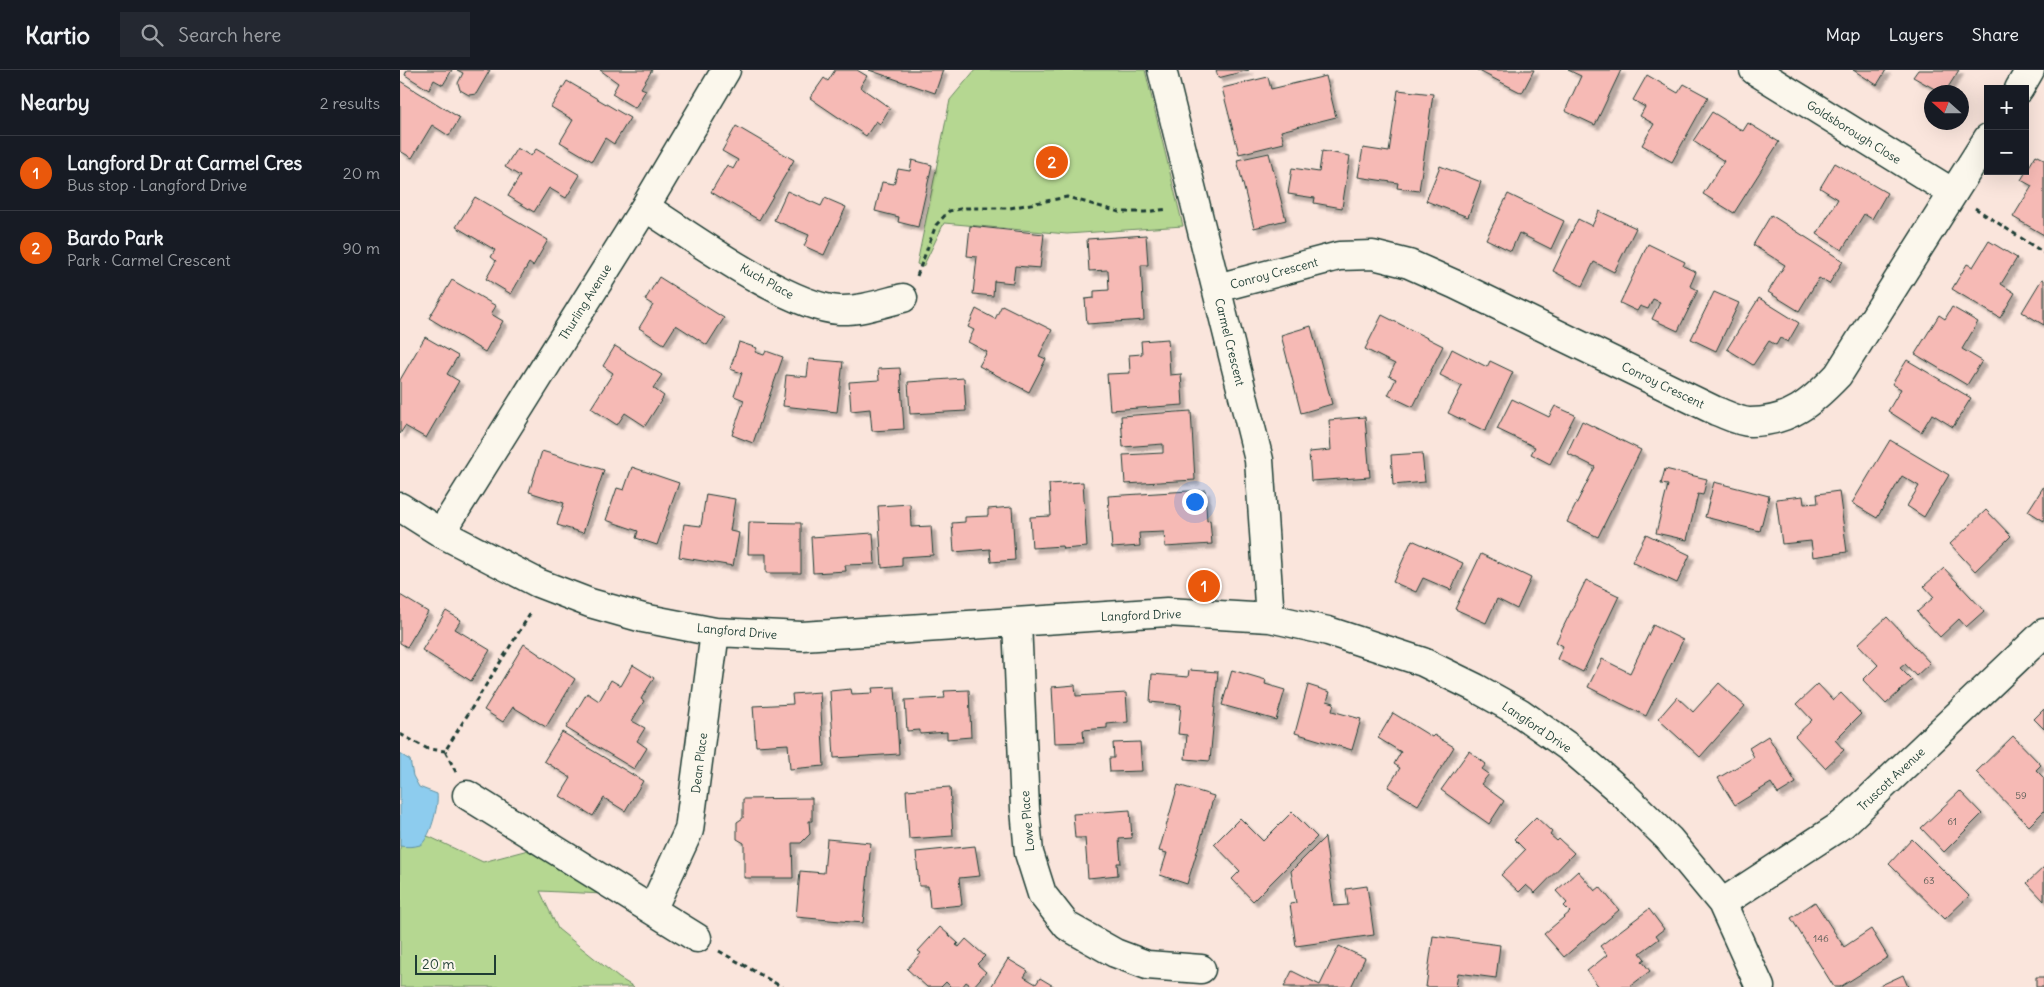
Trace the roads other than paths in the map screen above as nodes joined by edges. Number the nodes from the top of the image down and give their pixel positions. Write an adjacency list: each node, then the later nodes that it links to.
1 (726, 70): 8 (street, Thurling Avenue)
2 (1162, 70): 9 (street, Carmel Crescent)
3 (1754, 70): 7 (street, Goldsborough Close)
4 (2030, 70): 5 (street)
5 (2021, 85)
6 (1984, 144): 7 (street, Conroy Crescent)
7 (1953, 193): 9 (street, Conroy Crescent)
8 (645, 207): 10 (street, Kuch Place); 12 (street, Thurling Avenue)
9 (1217, 288): 13 (street, Carmel Crescent)
10 (903, 298)
11 (400, 507): 12 (street, Langford Drive)
12 (441, 533): 15 (street, Langford Drive)
13 (1270, 618): 14 (street, Langford Drive); 19 (street, Langford Drive)
14 (1017, 622): 15 (street, Langford Drive); 21 (street, Lowe Place)
15 (715, 632): 18 (street, Dean Place)
16 (2044, 633): 19 (street, Truscott Avenue)
17 (467, 795): 18 (street)
18 (657, 900): 20 (street)
19 (1722, 903): 22 (street, Langford Drive)
20 (697, 938)
21 (1201, 969)
22 (1760, 987)

